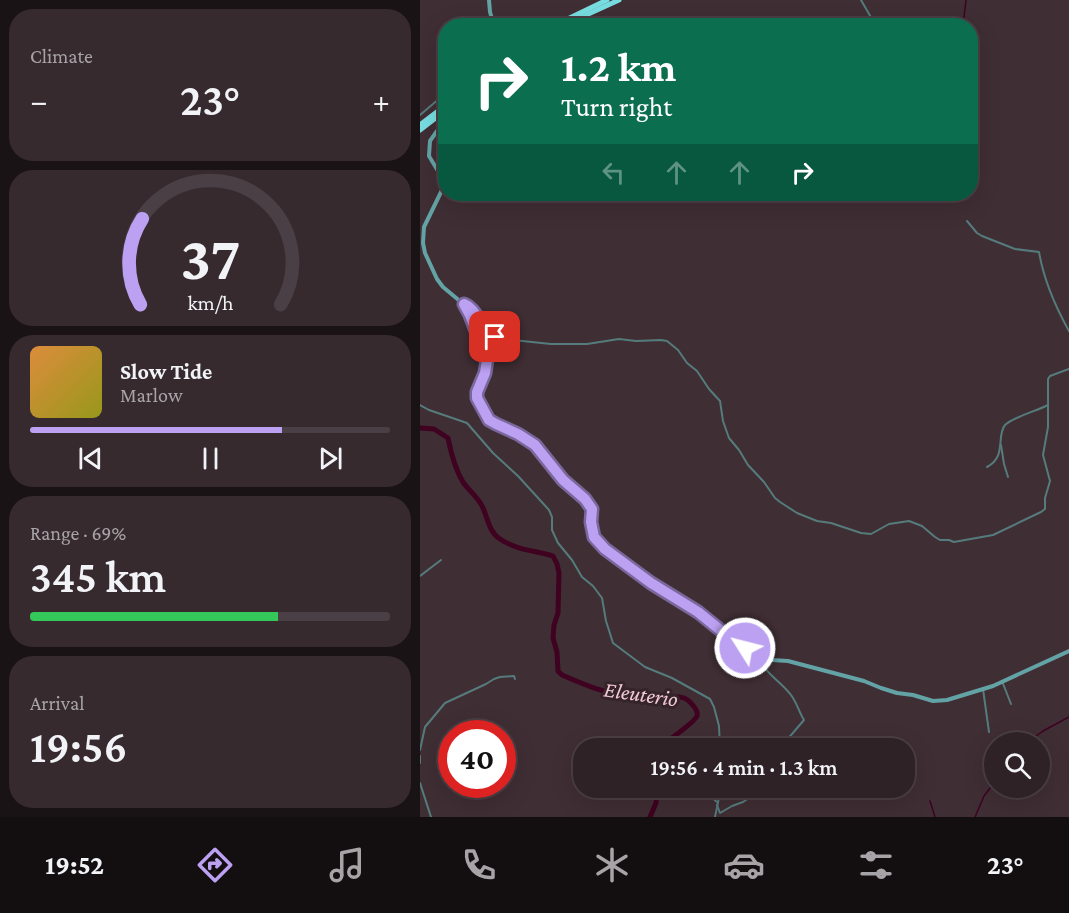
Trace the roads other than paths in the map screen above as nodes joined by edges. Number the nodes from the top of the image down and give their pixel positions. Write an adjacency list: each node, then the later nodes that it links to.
1 (489, 0): 5 (street)
2 (607, 0): 6 (highway)
3 (619, 0): 7 (highway)
4 (861, 0): 8 (street)
5 (492, 18)
6 (570, 18)
7 (580, 18)
8 (871, 18)
9 (438, 104): 11 (street)
10 (438, 105): 13 (highway)
11 (420, 115)
12 (438, 116): 14 (highway)
13 (420, 125)
14 (420, 130)
15 (438, 130): 16 (street)
16 (438, 171)
17 (438, 196): 19 (street)
18 (967, 221): 20 (street)
19 (464, 304): 23 (street); 30 (street)
20 (1069, 331)
21 (1069, 369): 23 (street)
22 (420, 405): 36 (street)
23 (1048, 405): 24 (street)
24 (1001, 442): 25 (street); 26 (street)
25 (987, 466)
26 (1008, 477)
27 (441, 560): 28 (street)
28 (420, 576)
29 (1069, 651): 32 (street)
30 (759, 655): 33 (street); 37 (street)
31 (515, 678): 38 (street)
32 (1002, 681): 33 (street); 34 (street)
33 (983, 689): 35 (street)
34 (1011, 704)
35 (989, 732)
36 (720, 738)
37 (789, 738)
38 (420, 750)
39 (420, 756): 40 (street)
40 (420, 763)
41 (420, 783): 46 (street)
42 (712, 798): 45 (street)
43 (718, 798): 45 (street)
44 (749, 798): 45 (street)
45 (717, 804): 47 (street)
46 (431, 817)
47 (715, 817)

